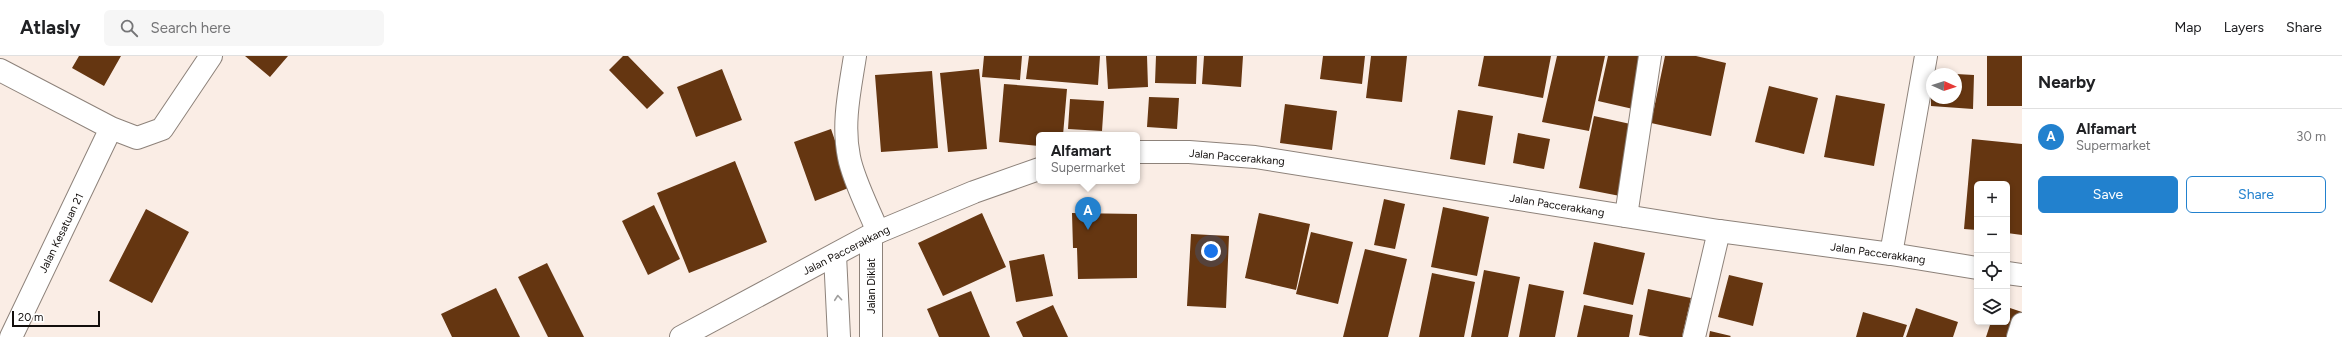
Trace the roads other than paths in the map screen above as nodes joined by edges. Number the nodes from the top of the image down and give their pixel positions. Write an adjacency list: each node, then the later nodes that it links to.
1 (211, 56): 6 (street)
2 (855, 56): 11 (street)
3 (1650, 56): 9 (street)
4 (1926, 56): 12 (street)
5 (0, 70): 6 (street)
6 (111, 128): 18 (street, Jalan Kesatuan 21)
7 (1140, 152): 9 (street, Jalan Paccerakkang)
8 (1036, 170): 11 (street, Jalan Paccerakkang)
9 (1626, 216): 10 (street, Jalan Paccerakkang)
10 (1718, 231): 12 (street, Jalan Paccerakkang); 22 (street)
11 (874, 233): 13 (street, Jalan Paccerakkang); 21 (street, Jalan Diklat)
12 (1890, 254): 14 (street, Jalan Paccerakkang)
13 (835, 255): 19 (street, Jalan Paccerakkang); 20 (street, one-way to 13)
14 (1974, 268)
15 (2010, 273): 16 (street)
16 (2022, 275)
17 (2022, 324): 23 (street)
18 (11, 337)
19 (681, 337)
20 (839, 337)
21 (871, 337)
22 (1694, 337)
23 (2018, 337)

